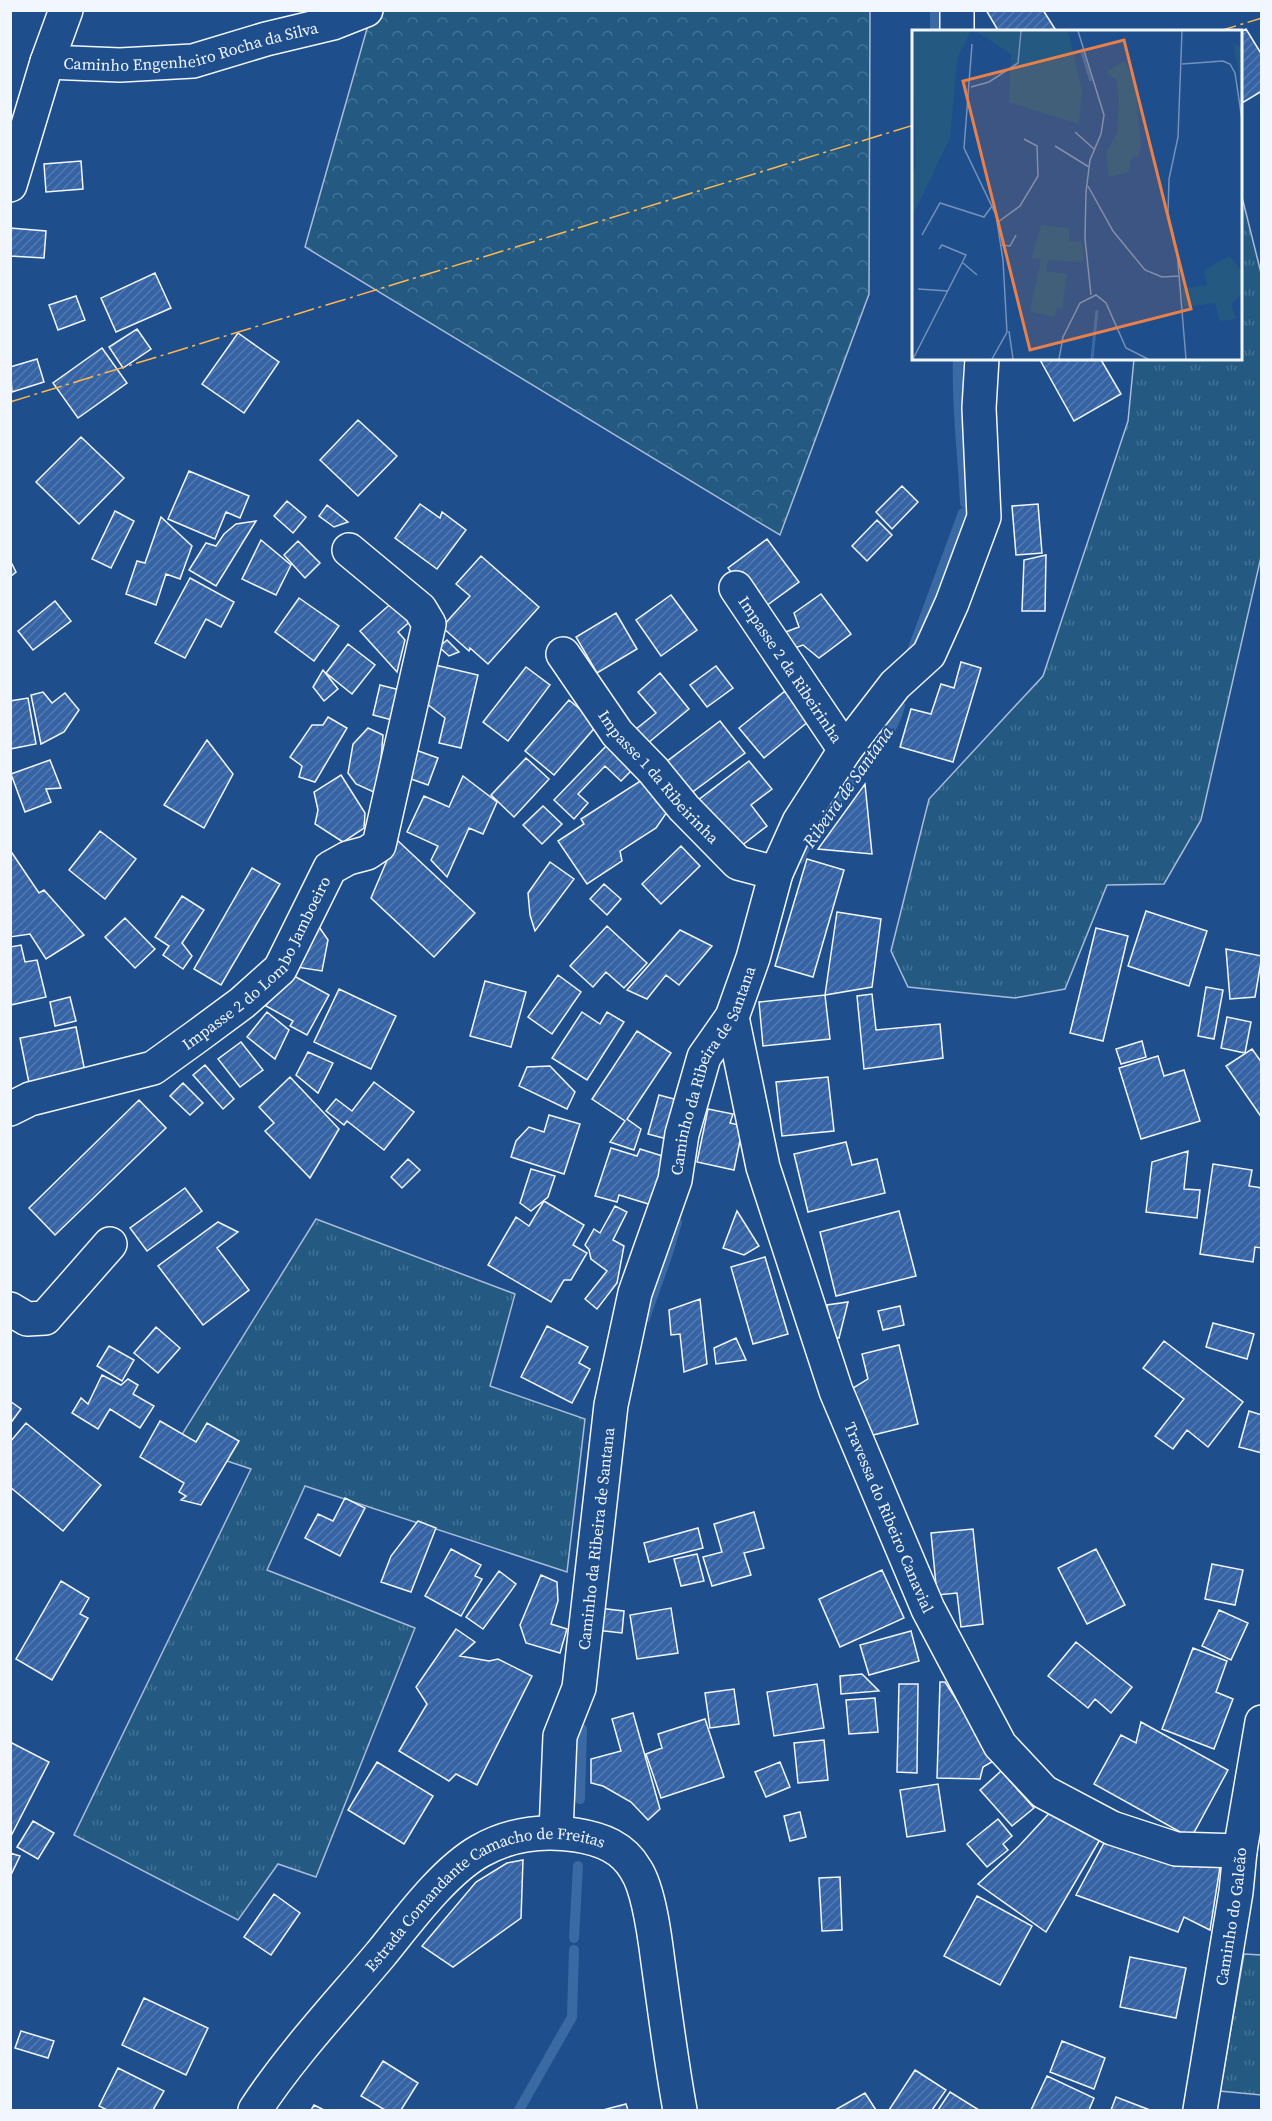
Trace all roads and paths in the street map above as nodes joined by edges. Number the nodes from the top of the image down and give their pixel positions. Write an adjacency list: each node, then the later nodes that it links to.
1 (66, 10): 5 (street)
2 (366, 10): 5 (street, Caminho Engenheiro Rocha da Silva)
3 (957, 10): 4 (street)
4 (957, 30)
5 (47, 62): 6 (street)
6 (10, 185)
7 (982, 360): 11 (street, Caminho da Ribeira de Santana)
8 (350, 550): 14 (street, Impasse 2 do Lombo Jamboeiro)
9 (736, 588): 11 (street, Impasse 2 da Ribeirinha)
10 (563, 654): 12 (street, Impasse 1 da Ribeirinha)
11 (845, 750): 12 (street, Caminho da Ribeira de Santana)
12 (776, 873): 13 (street, Caminho da Ribeira de Santana)
13 (732, 1017): 18 (street, Caminho da Ribeira de Santana); 19 (street, Travessa do Ribeiro Canavial)
14 (10, 1109)
15 (110, 1244): 16 (street)
16 (10, 1309)
17 (1262, 1722): 19 (street, Caminho do Galeão)
18 (556, 1832): 20 (street, Estrada Comandante Camacho de Freitas); 21 (street, Estrada Comandante Camacho de Freitas)
19 (1240, 1851): 22 (street, Caminho do Galeão)
20 (255, 2110)
21 (680, 2110)
22 (1200, 2110)

